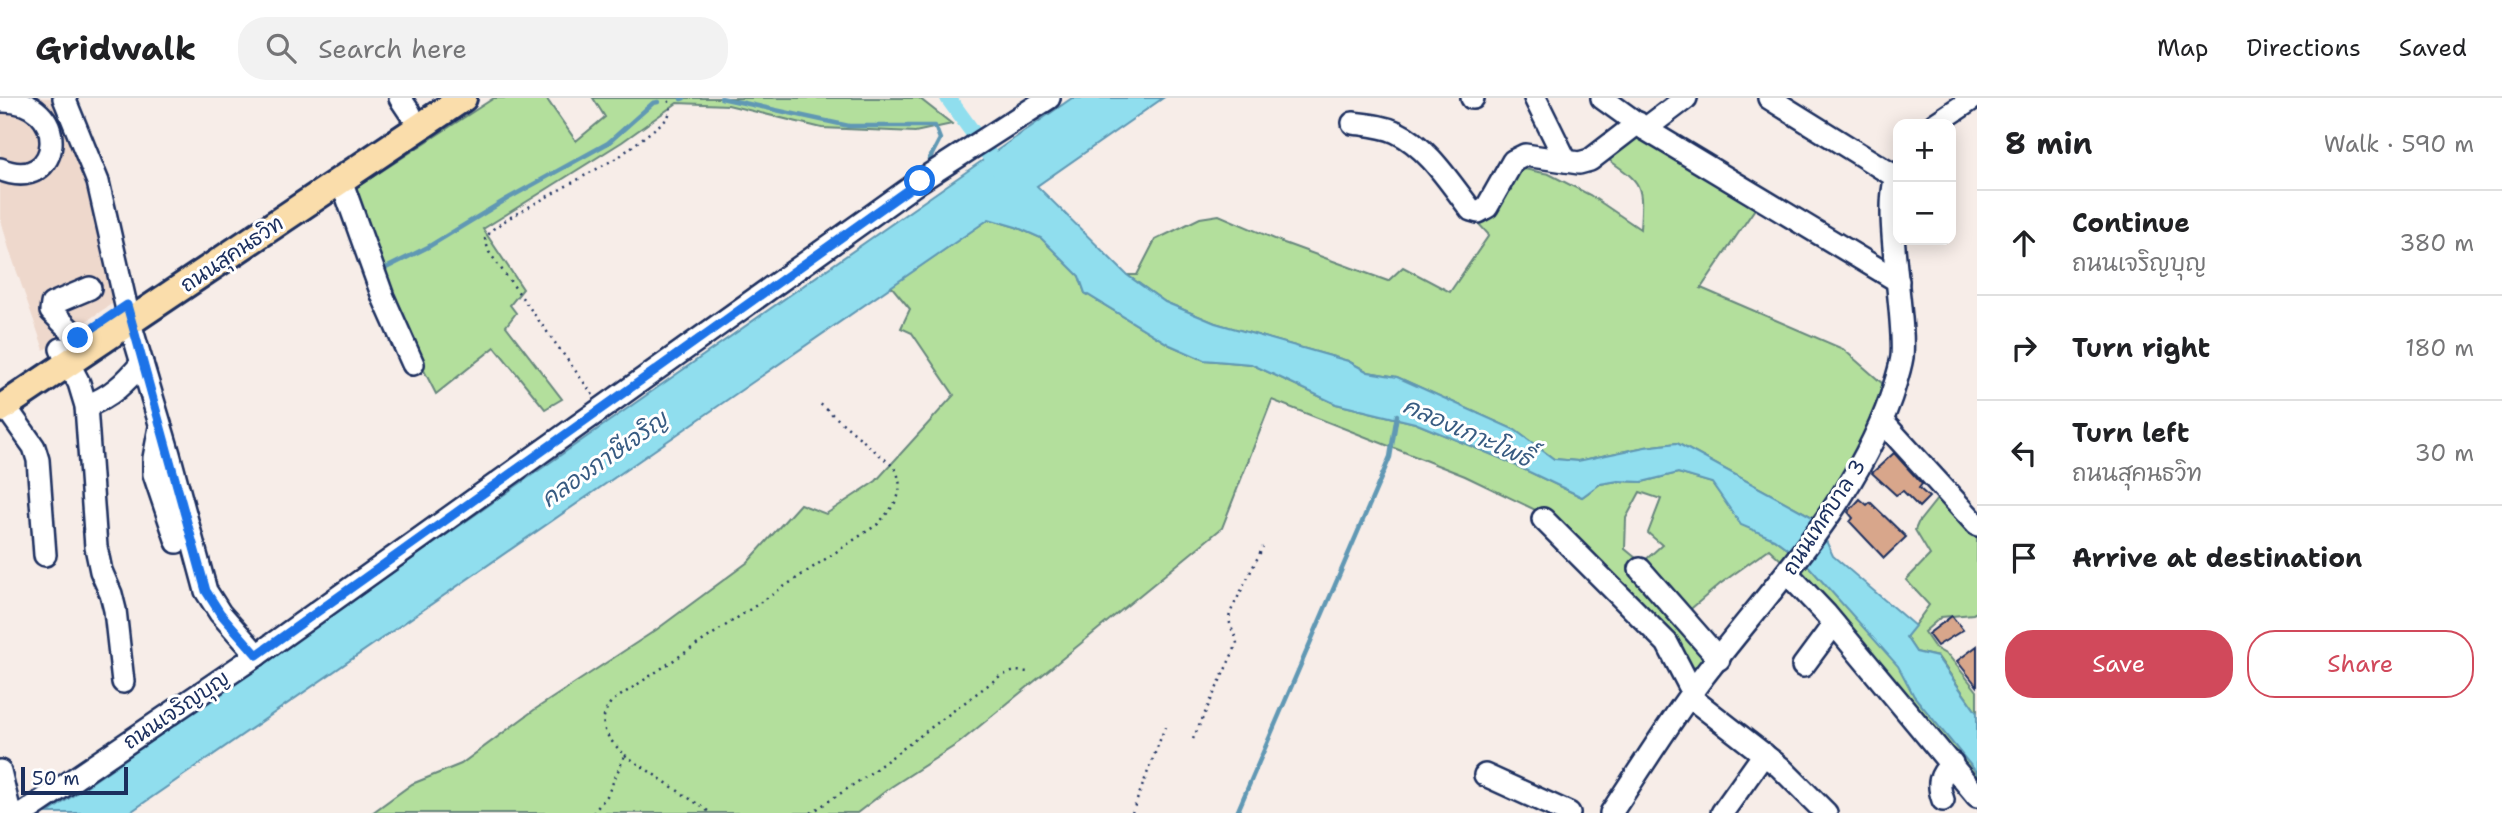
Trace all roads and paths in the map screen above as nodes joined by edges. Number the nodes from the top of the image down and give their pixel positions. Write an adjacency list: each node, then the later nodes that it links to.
1 (64, 98): 16 (street)
2 (433, 98): 12 (main road, ถนนสุคนธวิท)
3 (463, 98): 21 (main road, ถนนสุคนธวิท)
4 (668, 98): 31 (path)
5 (1049, 98): 31 (street, ถนนเจริญบุญ)
6 (1535, 98): 18 (street)
7 (1602, 98): 15 (street)
8 (1686, 98): 15 (street)
9 (1769, 98): 20 (street)
10 (1974, 98): 13 (street)
11 (0, 101): 17 (street)
12 (405, 106): 25 (main road, ถนนสุคนธวิท)
13 (1943, 119)
14 (1353, 123): 18 (street)
15 (1642, 126): 18 (street); 23 (street)
16 (80, 138): 17 (street); 25 (street)
17 (49, 152): 19 (street)
18 (1566, 161)
19 (0, 169)
20 (1893, 173)
21 (341, 180): 25 (main road, ถนนสุคนธวิท); 28 (street)
22 (1896, 182): 23 (street, ถนนเทศบาล 3)
23 (1898, 281): 33 (street, ถนนเทศบาล 3)
24 (90, 288): 26 (street)
25 (129, 314): 26 (main road, ถนนสุคนธวิท); 27 (street)
26 (69, 350): 29 (main road, ถนนสุคนธวิท); 32 (street)
27 (142, 363): 32 (street); 34 (street)
28 (413, 364)
29 (2, 402): 39 (street)
30 (819, 403): 52 (path)
31 (606, 405): 43 (street, ถนนเจริญบุญ)
32 (86, 406): 47 (street)
33 (1882, 421): 36 (street); 40 (street, ถนนเทศบาล 3)
34 (161, 425): 37 (street); 43 (street)
35 (1543, 519): 48 (street)
36 (1977, 525)
37 (177, 542)
38 (1263, 547): 50 (path)
39 (45, 555)
40 (1791, 568): 42 (street); 44 (street, ถนนเทศบาล 3)
41 (1640, 569): 44 (street)
42 (1834, 624): 45 (street); 53 (street)
43 (257, 655): 59 (street, ถนนเจริญบุญ)
44 (1719, 659): 48 (street, ถนนเทศบาล 3)
45 (1802, 666)
46 (1030, 672): 62 (path)
47 (123, 682)
48 (1691, 695): 51 (street); 65 (street, ถนนเทศบาล 3)
49 (1165, 727): 63 (path)
50 (1193, 739)
51 (1764, 754): 66 (street); 67 (street)
52 (625, 755): 60 (path); 61 (path)
53 (1951, 764): 56 (street); 57 (street)
54 (0, 771): 58 (street)
55 (1485, 775): 64 (street)
56 (1977, 796)
57 (1943, 800)
58 (10, 813)
59 (24, 813)
60 (593, 813)
61 (711, 813)
62 (811, 813)
63 (1132, 813)
64 (1569, 813)
65 (1611, 813)
66 (1722, 813)
67 (1826, 813)

